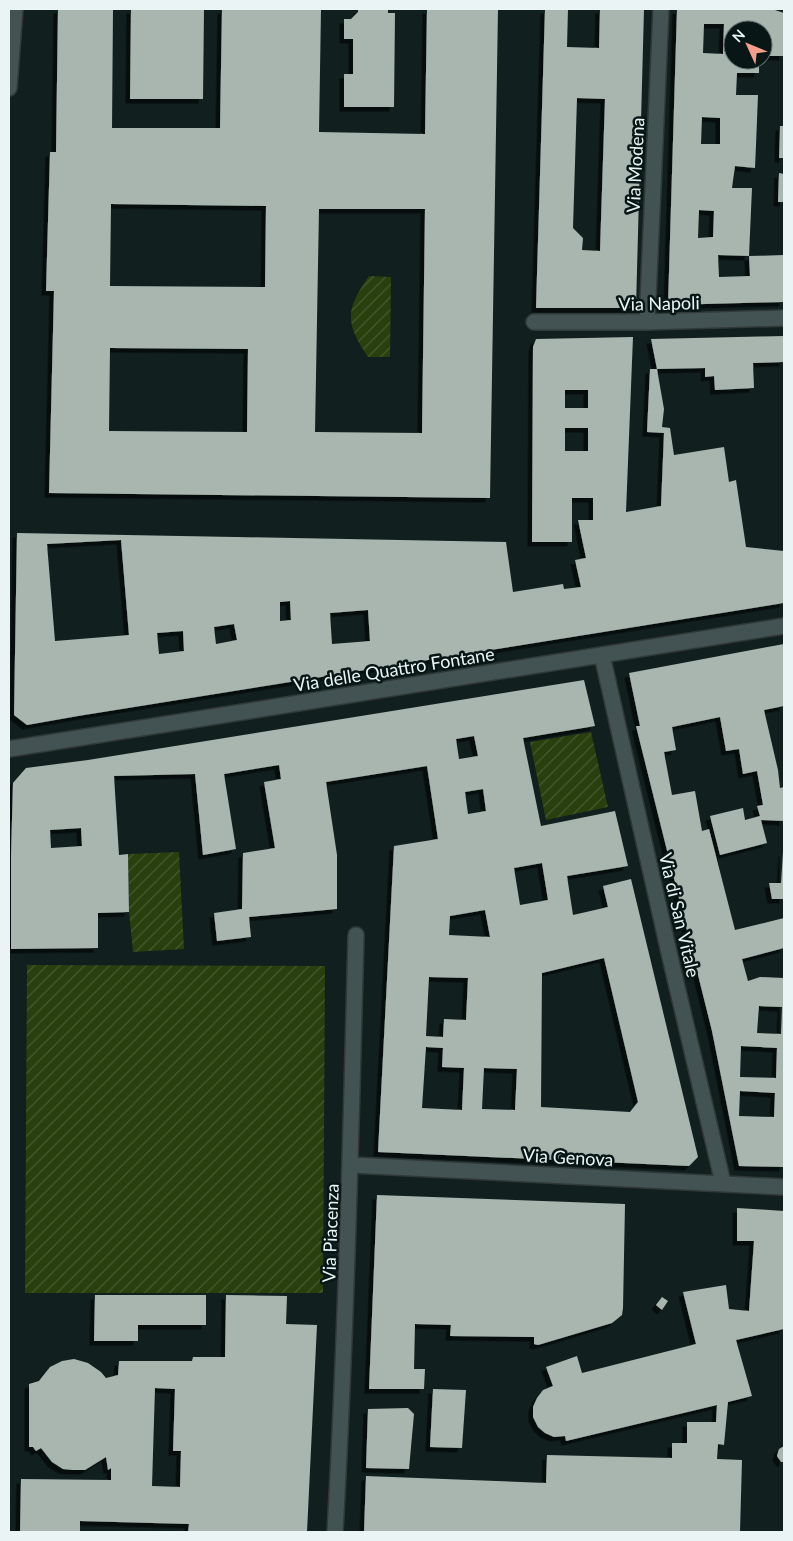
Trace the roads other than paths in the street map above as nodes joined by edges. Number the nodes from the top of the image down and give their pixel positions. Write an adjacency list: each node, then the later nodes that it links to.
1 (14, 9): 3 (street)
2 (661, 9): 6 (street, Via Modena)
3 (9, 88)
4 (784, 318): 6 (street, Via Napoli)
5 (534, 322): 6 (street, Via Napoli)
6 (647, 322)
7 (784, 626): 8 (street, Via delle Quattro Fontane)
8 (602, 655): 9 (street, Via delle Quattro Fontane); 12 (street, Via di San Vitale)
9 (9, 749)
10 (356, 935): 11 (street, Via Piacenza)
11 (351, 1165): 12 (street, Via Genova); 14 (street, Via Piacenza)
12 (723, 1183): 13 (street, Via Genova)
13 (784, 1187)
14 (335, 1532)

